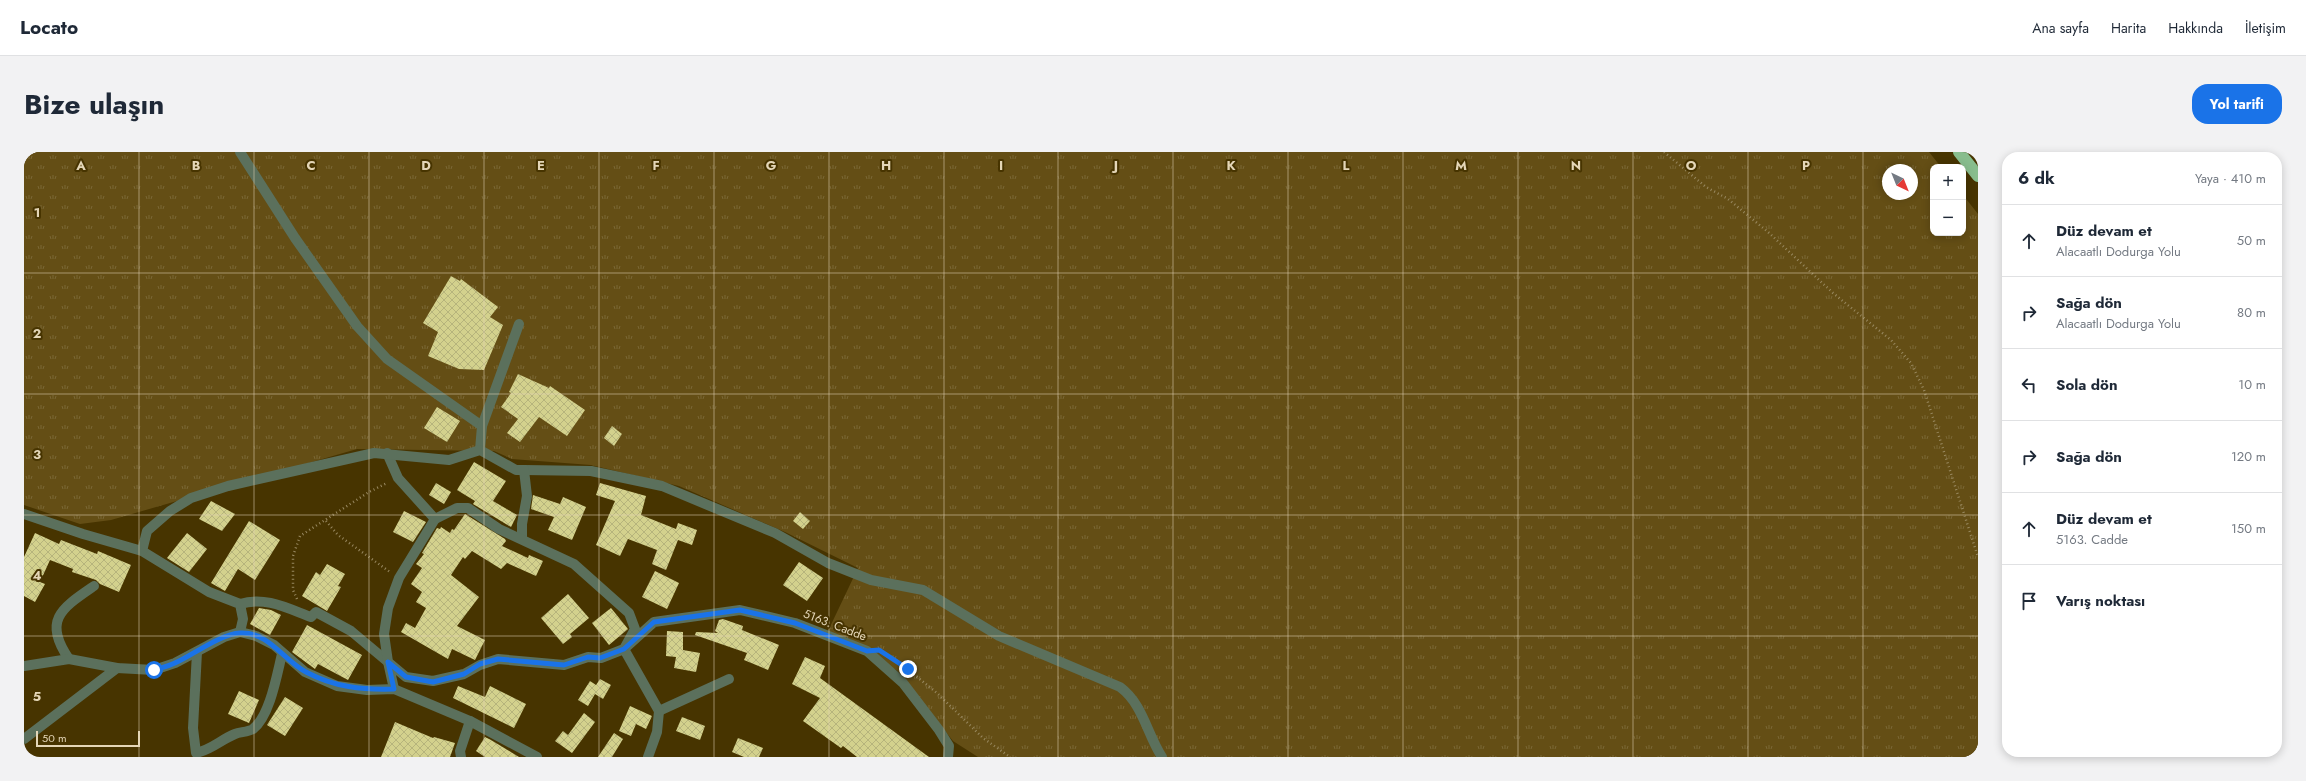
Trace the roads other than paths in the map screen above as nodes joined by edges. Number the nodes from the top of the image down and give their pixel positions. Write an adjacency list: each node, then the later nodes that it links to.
1 (240, 152): 5 (street)
2 (1959, 152): 3 (highway)
3 (1978, 176)
4 (519, 324): 5 (street)
5 (482, 426): 6 (street)
6 (480, 450): 7 (street); 8 (street)
7 (387, 453): 10 (street); 12 (street)
8 (524, 470): 11 (street); 33 (street)
9 (24, 514): 12 (street)
10 (435, 519): 11 (street); 20 (street)
11 (522, 539): 16 (street)
12 (142, 550): 14 (street)
13 (94, 586): 19 (street)
14 (240, 604): 15 (street); 20 (street)
15 (240, 632): 17 (street); 18 (street)
16 (624, 649): 20 (street); 25 (street); 32 (street, 5163. Cadde)
17 (197, 652): 22 (street); 28 (street)
18 (282, 654): 24 (street); 28 (street)
19 (69, 659): 21 (street); 22 (street)
20 (388, 662): 24 (street)
21 (24, 666)
22 (117, 668): 27 (street)
23 (729, 679): 25 (street)
24 (394, 689): 26 (street)
25 (659, 711): 31 (street)
26 (470, 721): 29 (street); 30 (street)
27 (24, 739)
28 (196, 755)
29 (461, 757)
30 (537, 757)
31 (648, 757)
32 (948, 757)
33 (1162, 757)

